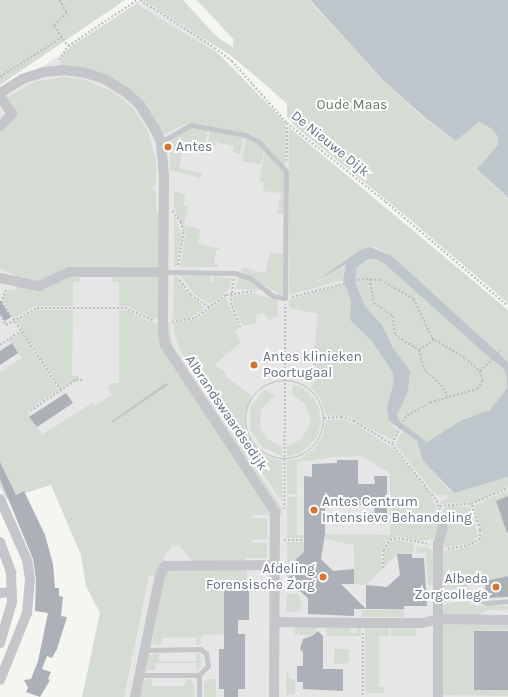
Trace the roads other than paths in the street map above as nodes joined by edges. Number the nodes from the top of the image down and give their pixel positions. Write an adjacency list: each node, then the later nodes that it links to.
1 (0, 94): 2 (street, Albrandswaardsedijk); 3 (street, Albrandswaardsedijk)
2 (0, 126)
3 (161, 142): 4 (street, Albrandswaardsedijk); 4 (lane)
4 (163, 272): 5 (street); 9 (street, Albrandswaardsedijk)
5 (4, 279)
6 (0, 499): 24 (street)
7 (443, 528): 14 (street)
8 (0, 542): 13 (street)
9 (275, 565): 19 (street, Albrandswaardsedijk); 21 (street)
10 (0, 593): 13 (street)
11 (482, 593): 12 (lane)
12 (466, 595): 14 (lane); 15 (lane)
13 (12, 597): 16 (street); 20 (street)
14 (438, 598): 17 (street)
15 (508, 601)
16 (0, 619)
17 (439, 619): 18 (street); 19 (street); 28 (street)
18 (508, 620)
19 (275, 622): 27 (street, Albrandswaardsedijk)
20 (0, 643)
21 (145, 650): 22 (street); 23 (lane)
22 (140, 675): 23 (lane); 25 (street)
23 (199, 675): 26 (lane)
24 (0, 680)
25 (135, 697)
26 (199, 697)
27 (274, 697)
28 (438, 697)

